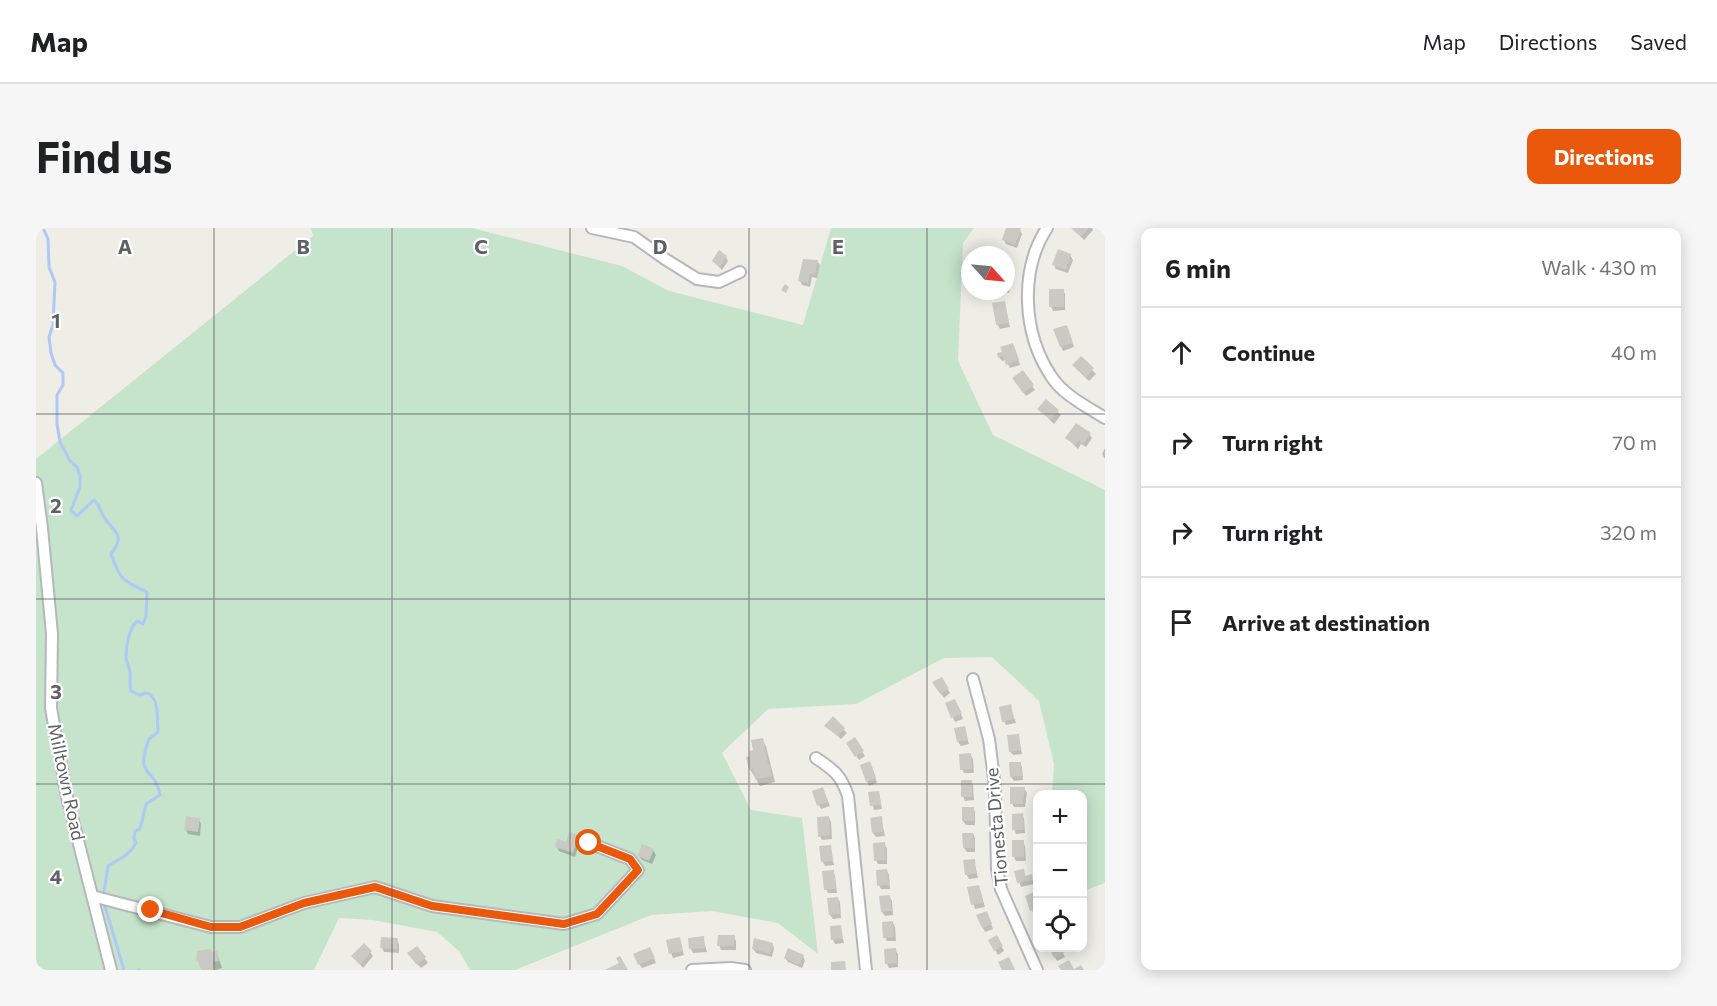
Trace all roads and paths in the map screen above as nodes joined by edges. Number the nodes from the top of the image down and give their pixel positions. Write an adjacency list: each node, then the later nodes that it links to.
1 (592, 228): 3 (street)
2 (1047, 228): 4 (street)
3 (740, 272)
4 (1105, 418)
5 (36, 483): 9 (street, Milltown Road)
6 (973, 679): 14 (street, Tionesta Drive)
7 (816, 758): 13 (street)
8 (589, 843): 9 (street)
9 (92, 896): 10 (street, Milltown Road)
10 (111, 970)
11 (692, 970): 12 (street)
12 (745, 970)
13 (866, 970)
14 (1038, 970)

